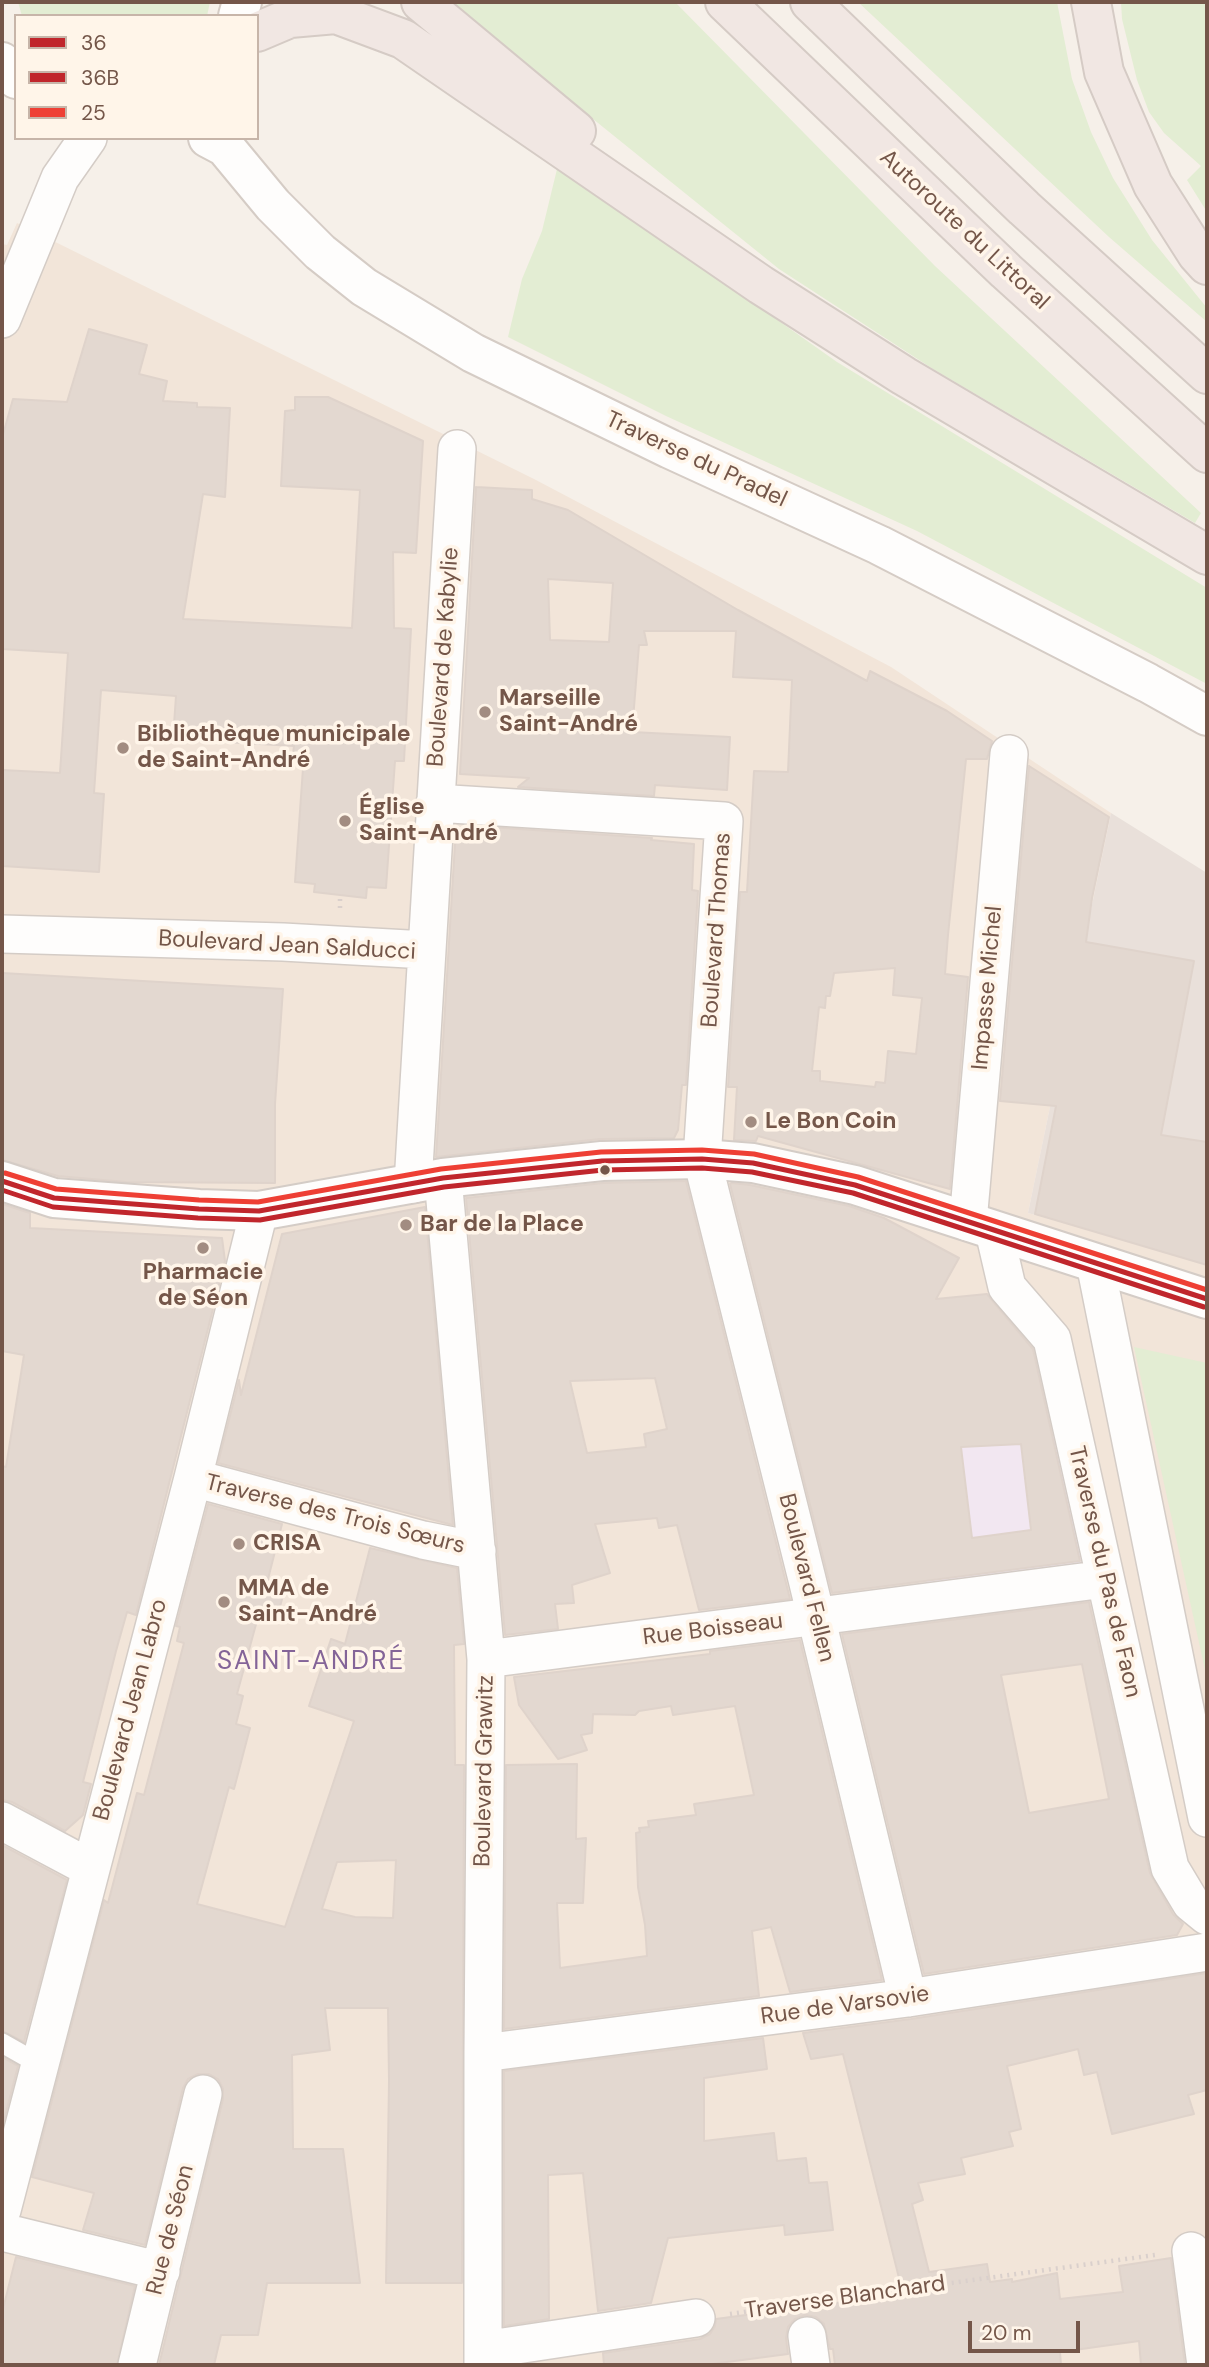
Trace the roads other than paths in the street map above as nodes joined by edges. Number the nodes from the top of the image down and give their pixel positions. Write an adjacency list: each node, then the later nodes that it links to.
1 (421, 2): 11 (highway)
2 (725, 2): 15 (highway, Autoroute du Littoral)
3 (810, 2): 13 (highway)
4 (1091, 2): 10 (highway)
5 (259, 31): 11 (highway)
6 (2, 62): 7 (street)
7 (14, 77)
8 (87, 140): 12 (street)
9 (219, 141): 17 (street, Traverse du Pradel)
10 (1207, 265)
11 (761, 285): 16 (highway)
12 (2, 319)
13 (1207, 373)
14 (457, 449): 19 (street, Boulevard de Kabylie)
15 (1207, 453)
16 (1207, 555)
17 (1207, 716)
18 (1009, 754): 26 (street, Impasse Michel)
19 (435, 803): 21 (street, Boulevard de Kabylie); 22 (street, Boulevard Thomas)
20 (2, 934): 21 (street, Boulevard Jean Salducci)
21 (426, 950): 24 (street, Boulevard Jean Salducci)
22 (702, 1159): 24 (street); 26 (street); 32 (street, Boulevard Fellen)
23 (2, 1181): 25 (street)
24 (428, 1181): 25 (street); 30 (street, Boulevard Grawitz)
25 (259, 1211): 29 (street, Boulevard Jean Labro)
26 (981, 1226): 27 (street); 31 (street, Traverse du Pas de Faon)
27 (1094, 1263): 28 (street); 34 (street)
28 (1207, 1299)
29 (193, 1478): 30 (street, Traverse des Trois Sœurs); 36 (street, Boulevard Jean Labro)
30 (477, 1551): 33 (street, Boulevard Grawitz)
31 (1105, 1579): 32 (street, Rue Boisseau); 37 (street, Traverse du Pas de Faon)
32 (816, 1618): 33 (street, Rue Boisseau); 39 (street, Boulevard Fellen)
33 (486, 1659): 41 (street, Boulevard Grawitz)
34 (1207, 1818)
35 (2, 1821): 36 (street)
36 (90, 1868): 42 (street, Boulevard Jean Labro)
37 (1207, 1916)
38 (1207, 1952): 39 (street, Rue de Varsovie)
39 (908, 1998): 41 (street, Rue de Varsovie)
40 (2, 2043): 42 (lane)
41 (482, 2053): 49 (street, Boulevard Grawitz)
42 (39, 2064): 44 (street, Boulevard Jean Labro)
43 (204, 2094): 47 (street, Rue de Séon)
44 (2, 2210)
45 (2, 2232): 47 (street)
46 (1191, 2250): 51 (street)
47 (161, 2271): 50 (street, Rue de Séon)
48 (696, 2318): 49 (street)
49 (483, 2358)
50 (137, 2365)
51 (1206, 2365)

